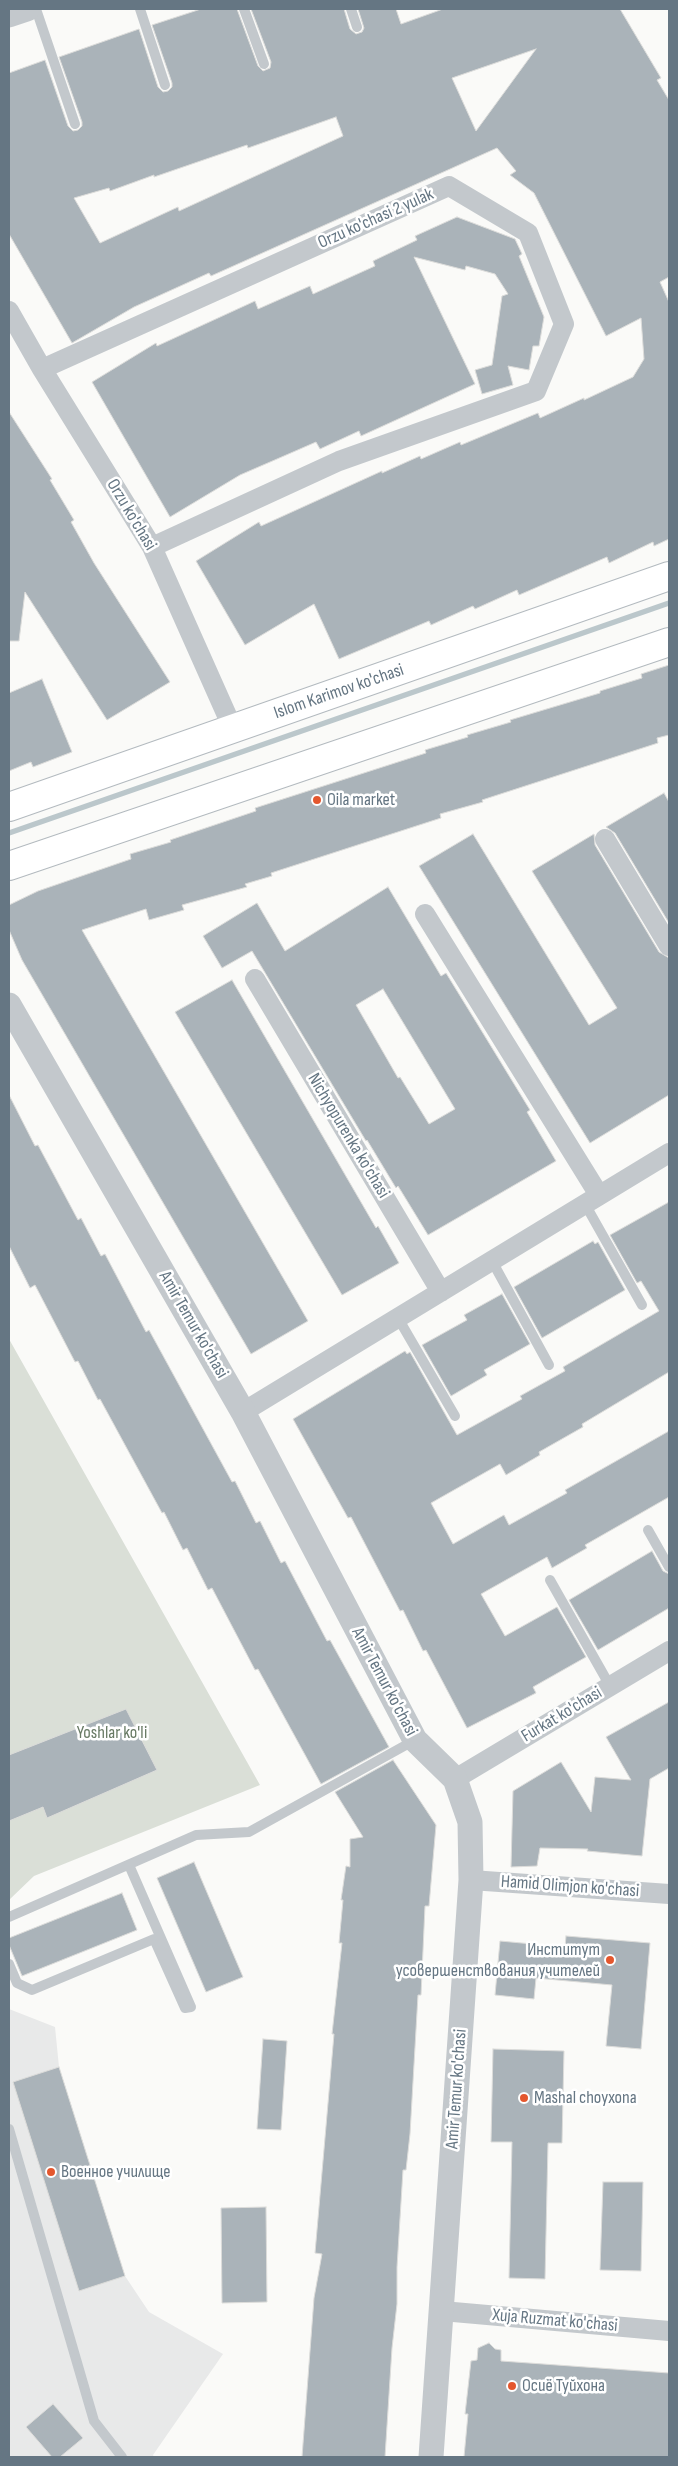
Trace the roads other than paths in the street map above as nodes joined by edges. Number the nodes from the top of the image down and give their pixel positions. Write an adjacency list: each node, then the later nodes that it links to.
1 (27, 9): 6 (street)
2 (36, 9): 10 (lane)
3 (140, 9): 9 (lane)
4 (244, 9): 8 (lane)
5 (350, 9): 7 (lane)
6 (9, 14)
7 (357, 28)
8 (264, 64)
9 (165, 85)
10 (75, 124)
11 (9, 311): 12 (street, Orzu ko'chasi)
12 (42, 369): 13 (street, Orzu ko'chasi); 13 (street, Orzu ko'chasi 2 yulak)
13 (152, 546): 16 (street, Orzu ko'chasi)
14 (669, 576): 16 (main road, Islom Karimov ko'chasi)
15 (669, 642): 19 (main road)
16 (233, 729): 17 (main road, Islom Karimov ko'chasi)
17 (9, 807)
18 (605, 839): 21 (street)
19 (9, 866)
20 (425, 914): 25 (street)
21 (669, 946)
22 (255, 979): 27 (street, Nichyopurenka ko'chasi)
23 (9, 1005): 31 (street, Amir Temur ko'chasi)
24 (669, 1153): 25 (street)
25 (592, 1200): 26 (street); 28 (lane)
26 (492, 1261): 27 (street); 30 (lane)
27 (441, 1292): 29 (street)
28 (642, 1305)
29 (398, 1318): 31 (street); 32 (lane)
30 (549, 1365)
31 (243, 1412): 38 (street, Amir Temur ko'chasi)
32 (455, 1416)
33 (648, 1530): 34 (lane)
34 (669, 1567)
35 (550, 1580): 37 (lane)
36 (669, 1651): 37 (street, Furkat ko'chasi)
37 (610, 1686): 39 (street, Furkat ko'chasi)
38 (415, 1740): 39 (street, Amir Temur ko'chasi); 40 (lane)
39 (455, 1779): 41 (street, Amir Temur ko'chasi)
40 (129, 1865): 43 (lane); 44 (lane)
41 (472, 1880): 42 (street, Hamid Olimjon ko'chasi); 46 (street, Amir Temur ko'chasi)
42 (669, 1894)
43 (9, 1917)
44 (9, 1964)
45 (9, 2128): 48 (lane)
46 (442, 2311): 47 (street, Xuja Ruzmat ko'chasi); 49 (street, Amir Temur ko'chasi)
47 (669, 2331)
48 (122, 2457)
49 (431, 2457)

